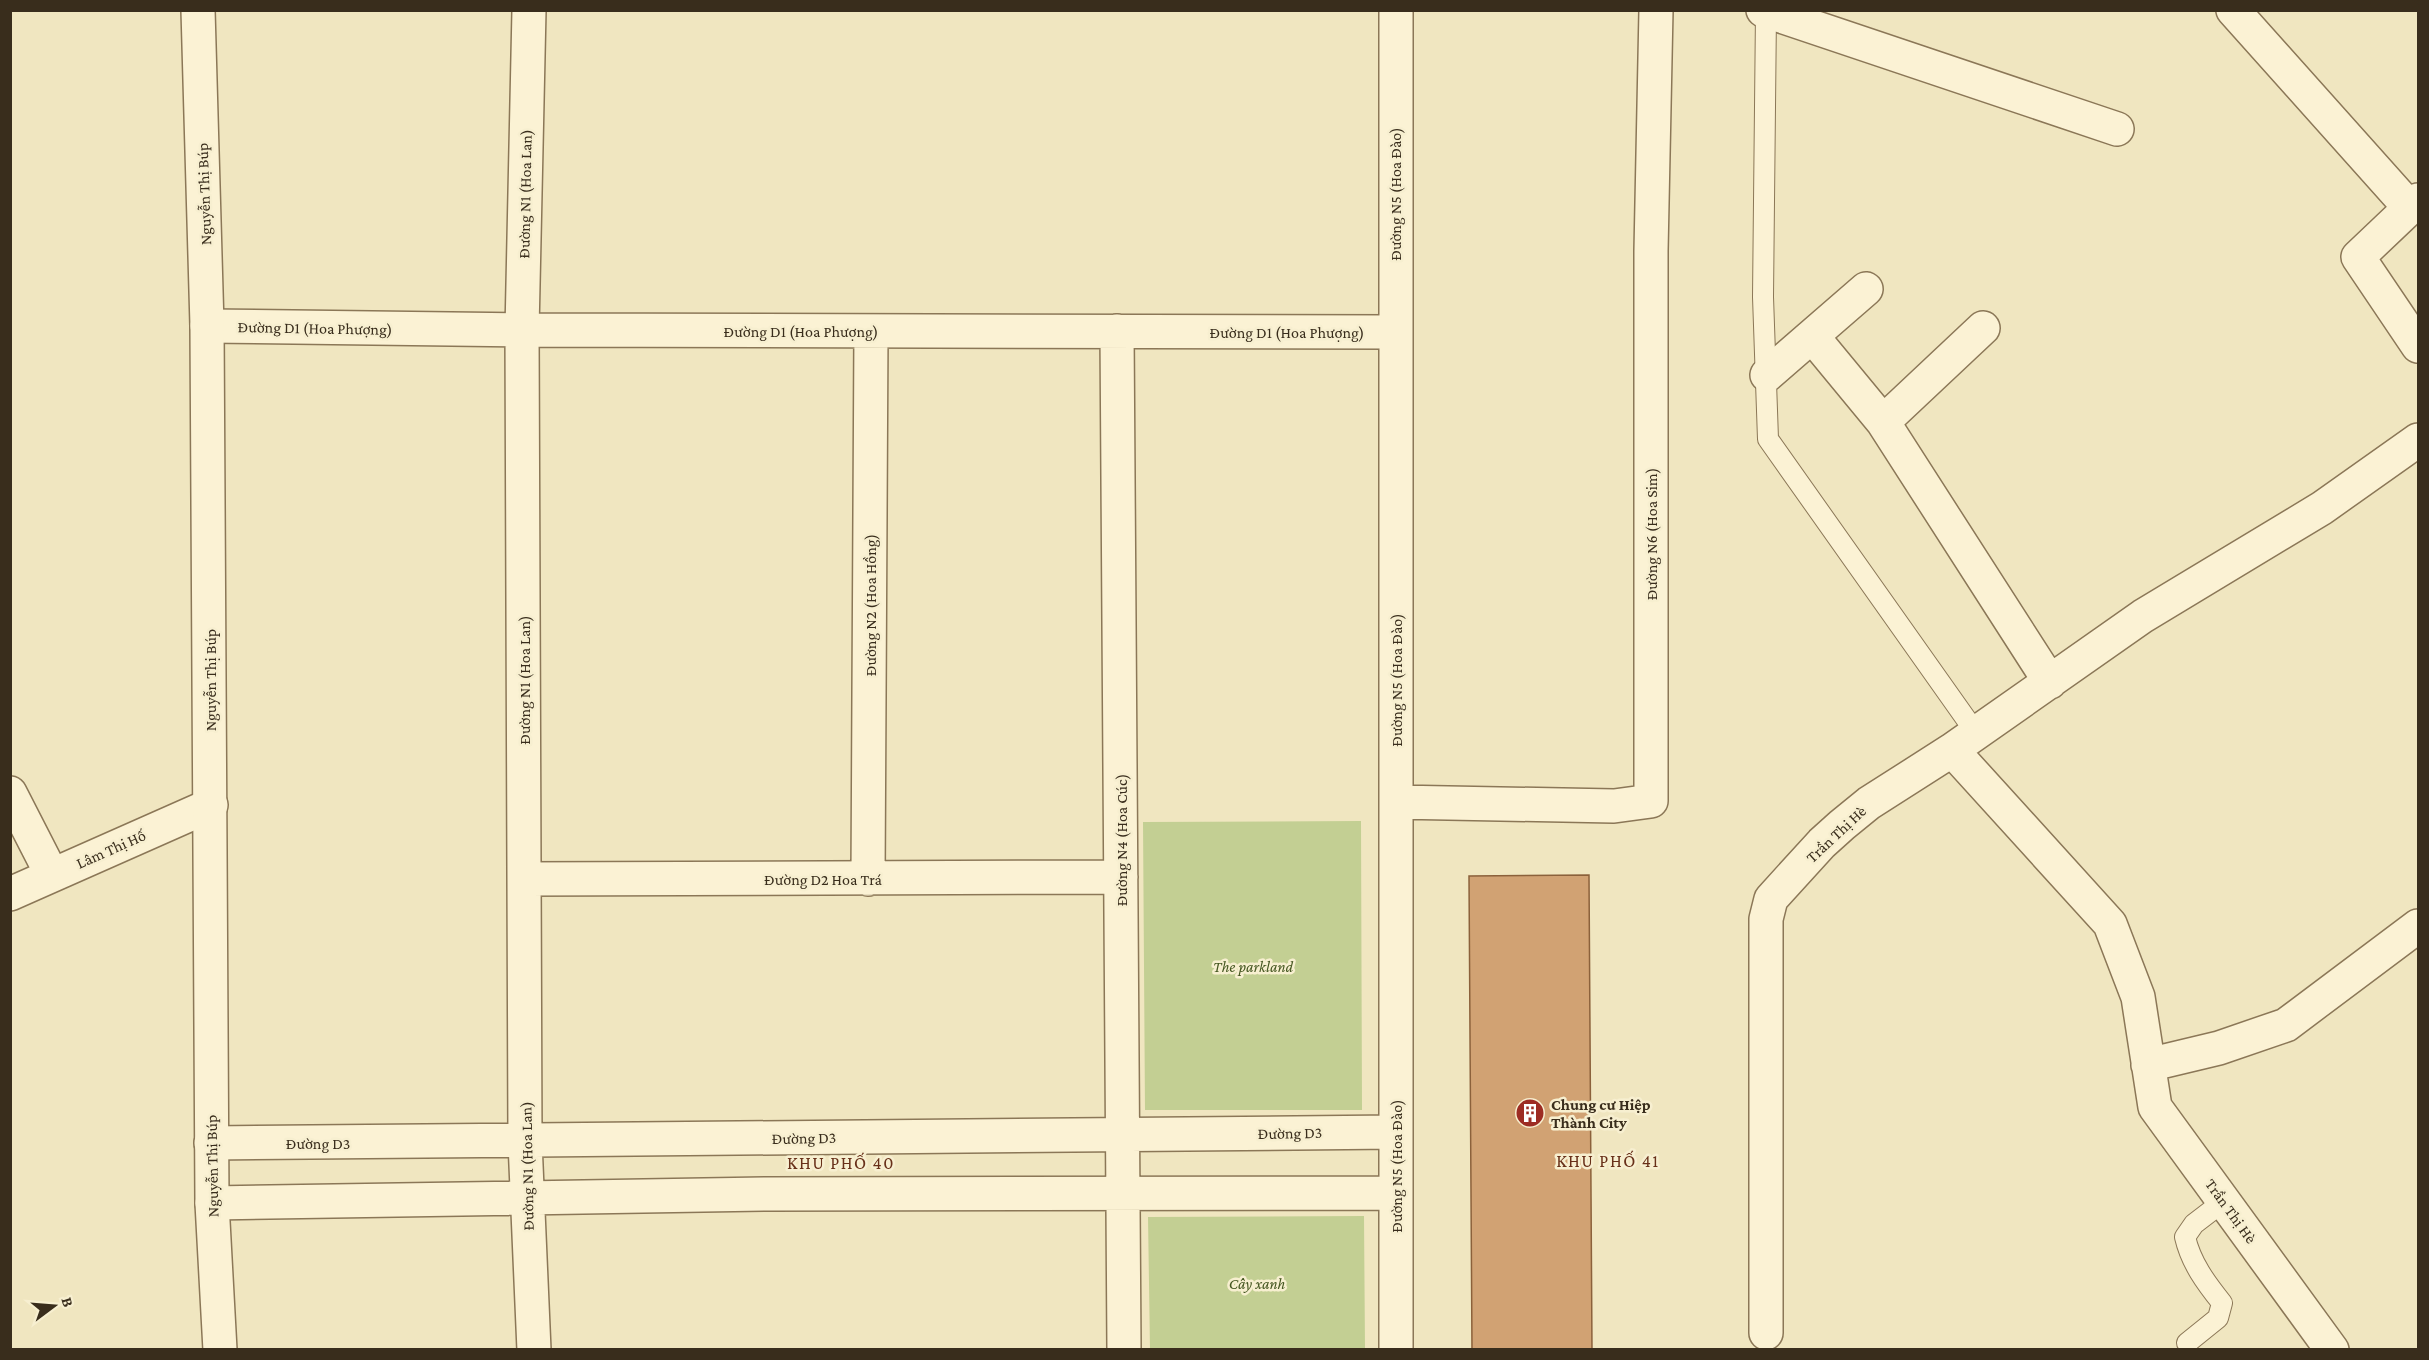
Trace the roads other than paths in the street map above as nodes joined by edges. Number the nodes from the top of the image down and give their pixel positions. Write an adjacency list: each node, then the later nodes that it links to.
1 (198, 10): 10 (street, Nguyễn Thị Búp)
2 (529, 10): 12 (street, Đường N1 (Hoa Lan))
3 (1395, 10): 15 (street, Đường N5 (Hoa Đào))
4 (1656, 10): 24 (street, Đường N6 (Hoa Sim))
5 (2233, 10): 8 (street)
6 (1765, 11): 7 (street); 18 (lane)
7 (2116, 129)
8 (2414, 204): 17 (street)
9 (1866, 289): 16 (street)
10 (207, 326): 12 (street, Đường D1 (Hoa Phượng)); 25 (street, Nguyễn Thị Búp)
11 (1983, 328): 19 (street)
12 (522, 330): 13 (street, Đường D1 (Hoa Phượng)); 28 (street, Đường N1 (Hoa Lan))
13 (872, 331): 14 (street, Đường D1 (Hoa Phượng)); 29 (street, Đường N2 (Hoa Hồng))
14 (1118, 331): 15 (street, Đường D1 (Hoa Phượng)); 27 (street, Đường N4 (Hoa Cúc))
15 (1395, 332): 24 (street, Đường N5 (Hoa Đào))
16 (1812, 336): 18 (street); 19 (street)
17 (2418, 346)
18 (1767, 375): 22 (lane)
19 (1883, 422): 21 (street)
20 (2418, 440): 21 (street)
21 (2049, 682): 22 (street)
22 (1964, 742): 32 (street, Trần Thị Hè); 42 (street, Trần Thị Hè)
23 (10, 793): 26 (street)
24 (1396, 802): 33 (street, Đường N5 (Hoa Đào))
25 (211, 805): 26 (street, Lâm Thị Hố); 36 (street, Nguyễn Thị Búp)
26 (52, 875): 30 (street, Lâm Thị Hố)
27 (1121, 877): 29 (street, Đường D2 Hoa Trá); 34 (street, Đường N4 (Hoa Cúc))
28 (525, 879): 29 (street, Đường D2 Hoa Trá); 35 (street, Đường N1 (Hoa Lan))
29 (868, 879)
30 (10, 894)
31 (2418, 926): 32 (street)
32 (2148, 1065): 40 (street, Trần Thị Hè)
33 (1396, 1132): 34 (street, Đường D3); 38 (street, Đường N5 (Hoa Đào))
34 (1123, 1134): 35 (street, Đường D3); 37 (street, Đường N4 (Hoa Cúc))
35 (525, 1142): 36 (street, Đường D3); 39 (street, Đường N1 (Hoa Lan))
36 (211, 1143): 41 (street, Nguyễn Thị Búp)
37 (1123, 1193): 38 (street); 39 (street); 46 (street, Đường N4 (Hoa Cúc))
38 (1396, 1193): 47 (street, Đường N5 (Hoa Đào))
39 (526, 1197): 41 (street); 45 (street, Đường N1 (Hoa Lan))
40 (2224, 1201): 43 (lane); 48 (street, Trần Thị Hè)
41 (212, 1203): 44 (street, Nguyễn Thị Búp)
42 (1766, 1333)
43 (2187, 1343)
44 (220, 1350)
45 (534, 1350)
46 (1124, 1350)
47 (1396, 1350)
48 (2332, 1350)

